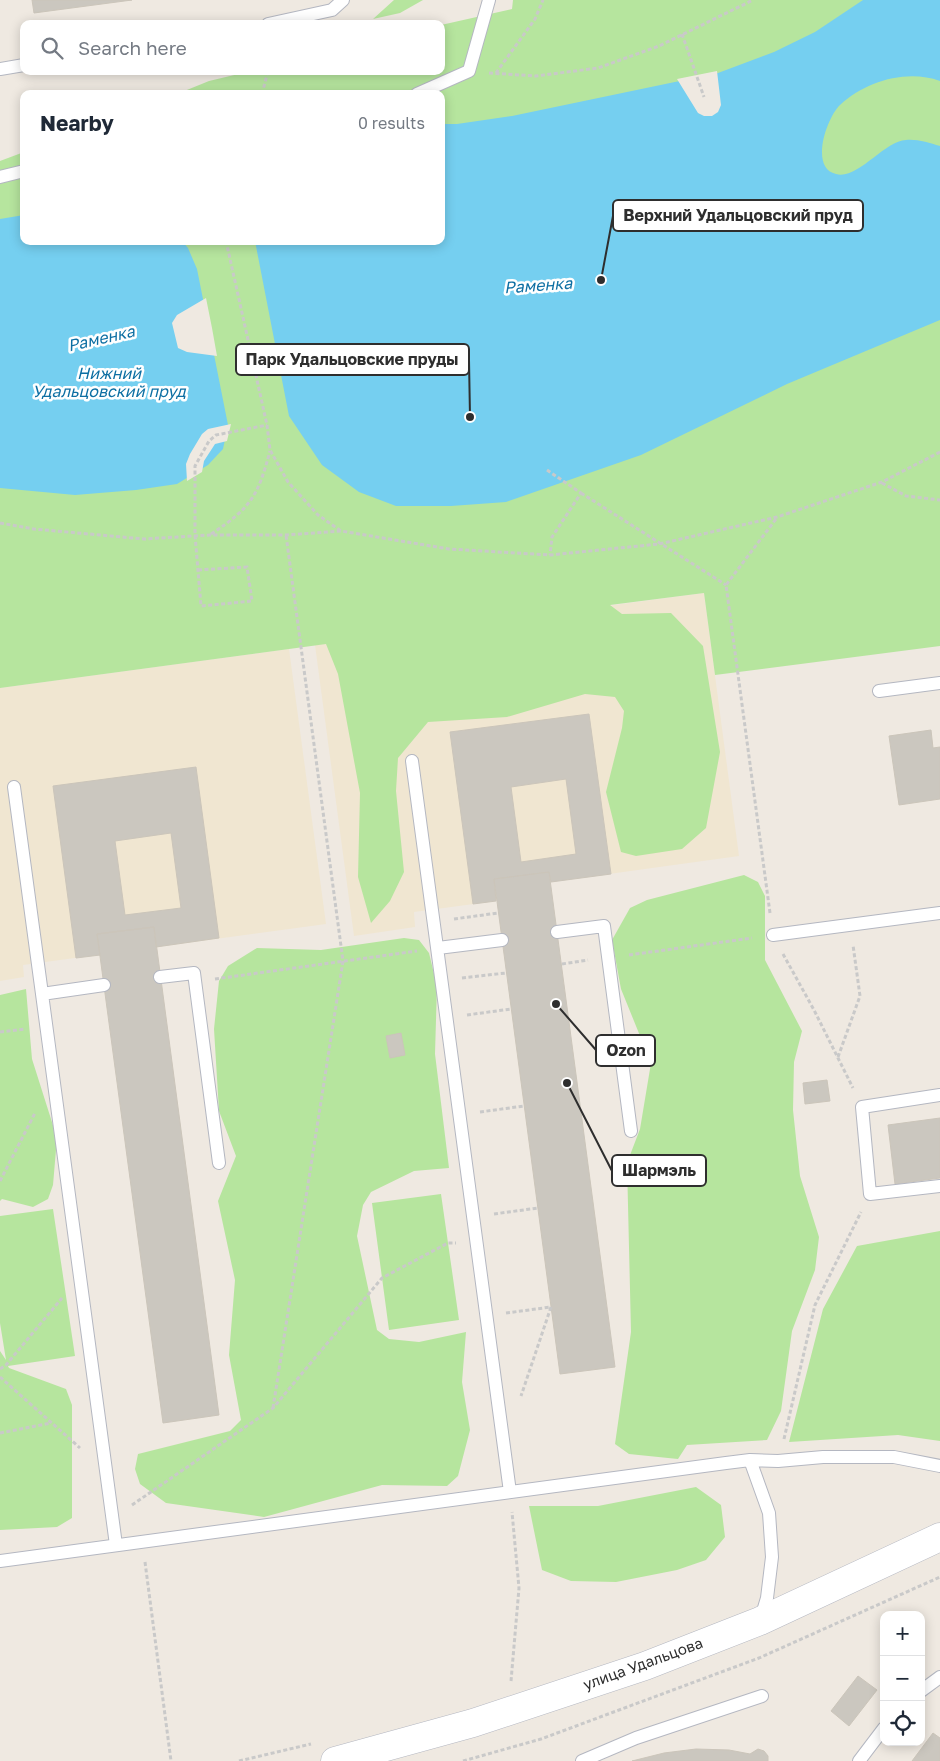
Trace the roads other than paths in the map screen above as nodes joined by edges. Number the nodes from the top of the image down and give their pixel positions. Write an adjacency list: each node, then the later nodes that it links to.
1 (343, 0): 3 (lane)
2 (489, 0): 6 (lane)
3 (286, 20)
4 (20, 66): 5 (lane)
5 (0, 69)
6 (426, 90)
7 (20, 172): 8 (lane)
8 (0, 178)
9 (940, 682): 10 (lane)
10 (879, 691)
11 (412, 761): 17 (lane)
12 (14, 787): 20 (lane)
13 (940, 913): 15 (lane)
14 (557, 932): 22 (lane)
15 (773, 935)
16 (502, 940): 17 (lane)
17 (438, 948): 27 (lane)
18 (160, 978): 23 (lane)
19 (104, 985): 20 (lane)
20 (42, 994): 29 (lane)
21 (940, 1095): 24 (lane)
22 (631, 1131)
23 (219, 1163)
24 (940, 1186)
25 (750, 1460): 26 (lane); 27 (lane); 31 (lane)
26 (940, 1466)
27 (510, 1492): 29 (lane)
28 (940, 1537): 31 (street, улица Удальцова)
29 (116, 1545): 30 (lane)
30 (0, 1561)
31 (760, 1621): 36 (street, улица Удальцова)
32 (940, 1677): 33 (lane)
33 (925, 1688)
34 (762, 1696): 37 (lane)
35 (880, 1733): 38 (lane)
36 (335, 1761)
37 (582, 1761)
38 (858, 1761)

